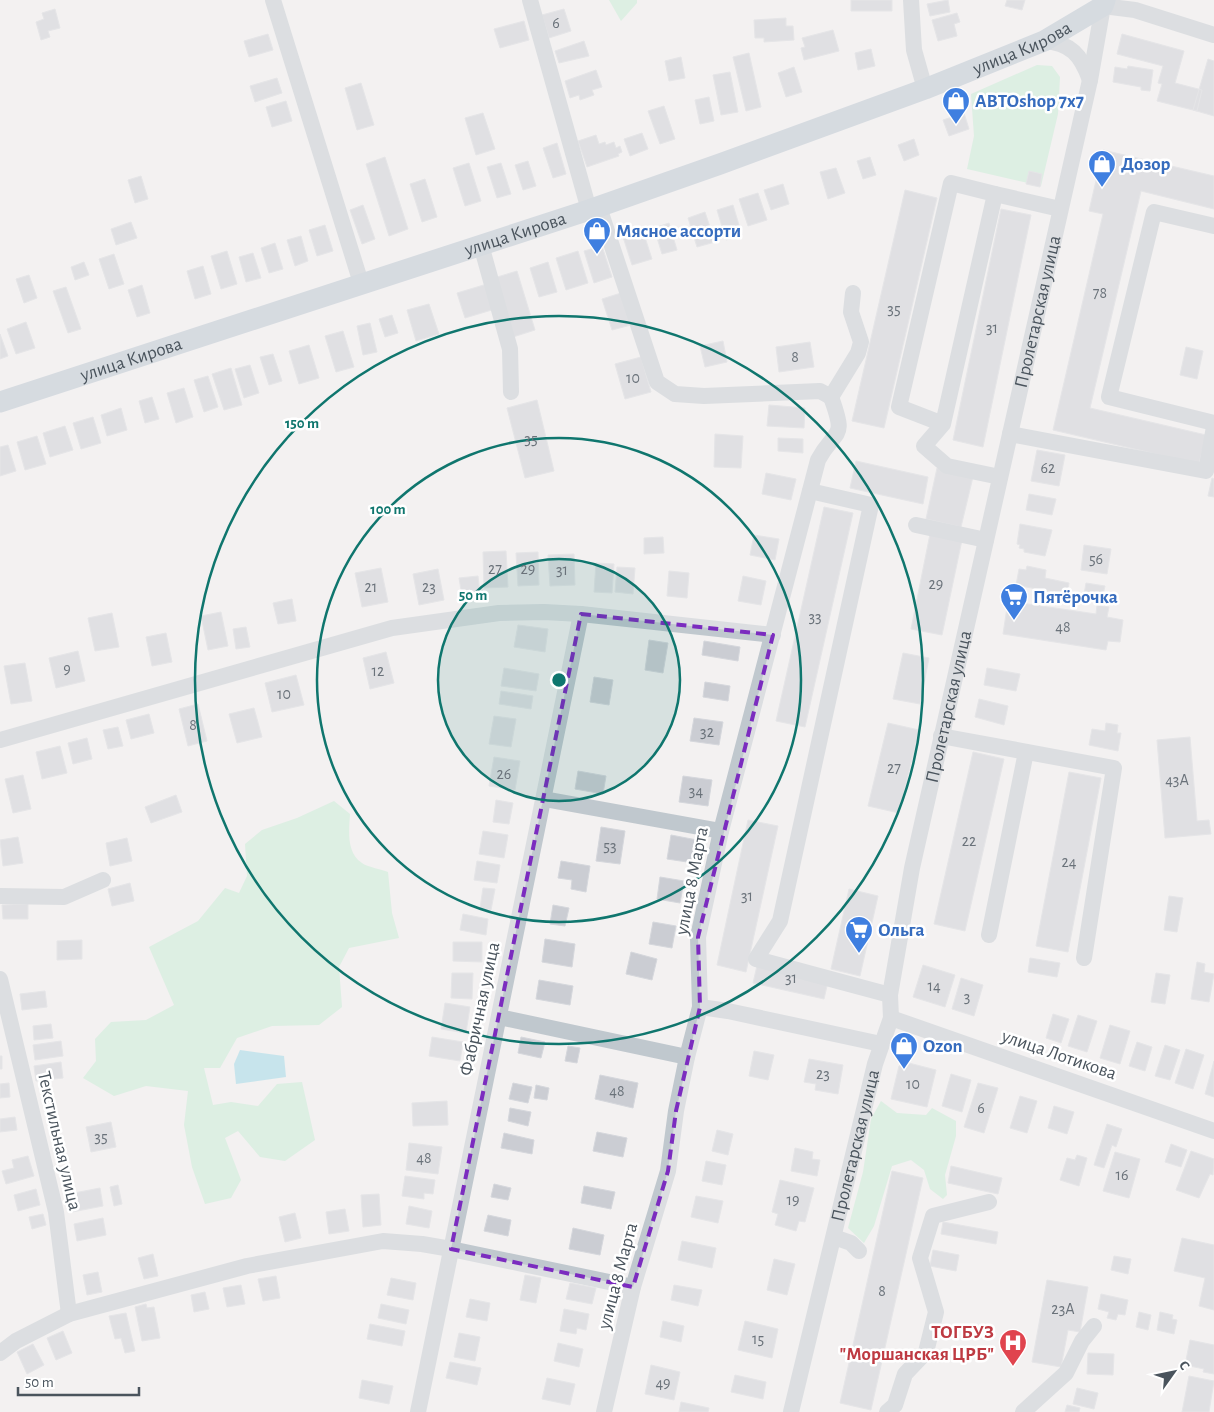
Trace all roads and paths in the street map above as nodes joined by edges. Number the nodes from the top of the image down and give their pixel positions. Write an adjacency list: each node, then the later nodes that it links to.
1 (273, 0): 14 (street)
2 (530, 0): 10 (street)
3 (911, 0): 8 (street)
4 (1104, 3): 5 (street); 6 (main road, улица Кирова); 7 (street, Пролетарская улица)
5 (1214, 35)
6 (1044, 41): 7 (street); 8 (main road, улица Кирова)
7 (1090, 80): 11 (street, Пролетарская улица)
8 (925, 89): 10 (main road, улица Кирова)
9 (995, 194): 11 (street); 20 (street); 20 (street)
10 (594, 209): 13 (main road, улица Кирова); 17 (street)
11 (1060, 209): 22 (street, Пролетарская улица)
12 (1214, 226): 19 (street)
13 (481, 245): 14 (main road, улица Кирова); 16 (street)
14 (361, 283): 18 (main road, улица Кирова)
15 (853, 293): 17 (street)
16 (511, 392)
17 (831, 398): 25 (street, улица 8 Марта)
18 (0, 402)
19 (1214, 423)
20 (944, 424): 24 (street)
21 (1214, 427): 23 (street)
22 (1010, 434): 23 (street); 24 (street, Пролетарская улица)
23 (1210, 471)
24 (1000, 477): 27 (street, Пролетарская улица)
25 (810, 491): 29 (street, улица 8 Марта); 40 (street)
26 (916, 526): 27 (street)
27 (986, 540): 30 (street, Пролетарская улица)
28 (581, 614): 29 (street); 31 (street); 33 (street, Фабричная улица)
29 (773, 635): 34 (street, улица 8 Марта)
30 (941, 736): 32 (street); 40 (street, Пролетарская улица)
31 (0, 740)
32 (1026, 752): 37 (street); 38 (street)
33 (544, 799): 34 (street); 42 (street, Фабричная улица)
34 (721, 831): 41 (street, улица 8 Марта)
35 (102, 880): 36 (street)
36 (0, 896)
37 (989, 935)
38 (1084, 958)
39 (0, 979): 52 (street, Текстильная улица)
40 (890, 994): 43 (street, Пролетарская улица)
41 (700, 1007): 44 (street); 45 (street, улица 8 Марта)
42 (499, 1017): 45 (street); 49 (street, Фабричная улица)
43 (892, 1018): 44 (street, Пролетарская улица); 46 (street, улица Лотикова)
44 (881, 1044): 48 (street, Пролетарская улица)
45 (687, 1057): 51 (street, улица 8 Марта)
46 (1214, 1131)
47 (989, 1202): 58 (street)
48 (834, 1237): 50 (street); 57 (street, Пролетарская улица)
49 (451, 1249): 51 (street); 52 (street); 55 (street, Фабричная улица)
50 (859, 1251)
51 (634, 1287): 56 (street, улица 8 Марта)
52 (69, 1314): 54 (street)
53 (1094, 1326): 59 (street)
54 (0, 1353)
55 (418, 1412)
56 (604, 1412)
57 (794, 1412)
58 (887, 1412)
59 (1023, 1412)

